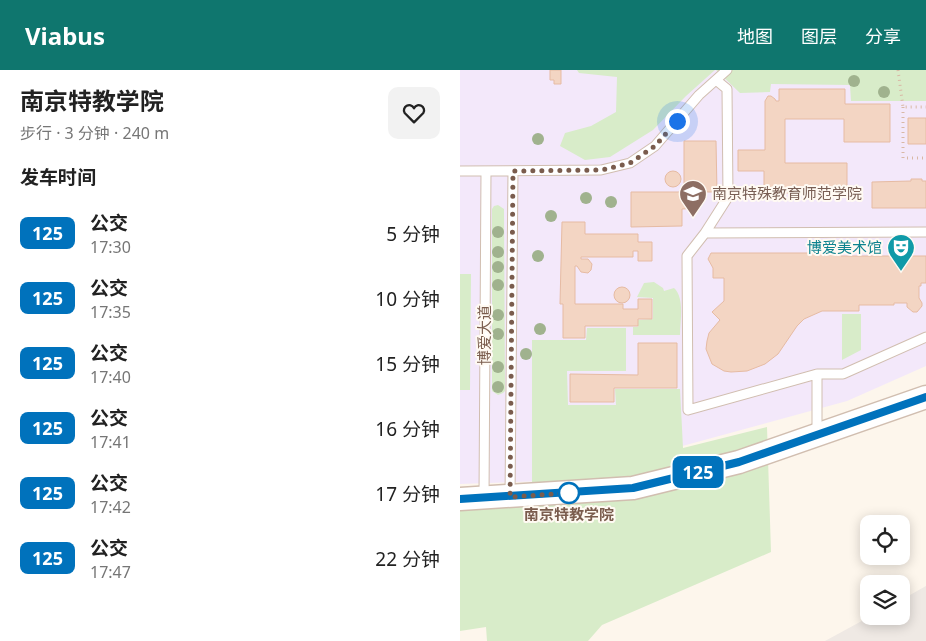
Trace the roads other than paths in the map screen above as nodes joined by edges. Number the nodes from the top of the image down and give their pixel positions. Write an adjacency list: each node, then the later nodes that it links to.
1 (727, 70): 2 (lane)
2 (716, 80): 5 (lane); 7 (lane)
3 (460, 171): 4 (lane)
4 (486, 171): 5 (lane); 13 (lane, 博爱大道)
5 (513, 171): 12 (lane, 博爱大道)
6 (926, 232): 7 (lane)
7 (705, 233): 9 (lane)
8 (926, 337): 9 (lane)
9 (817, 374): 11 (lane)
10 (926, 397): 11 (street)
11 (817, 435): 12 (street)
12 (510, 497): 13 (street)
13 (484, 499): 14 (street)
14 (460, 500)

